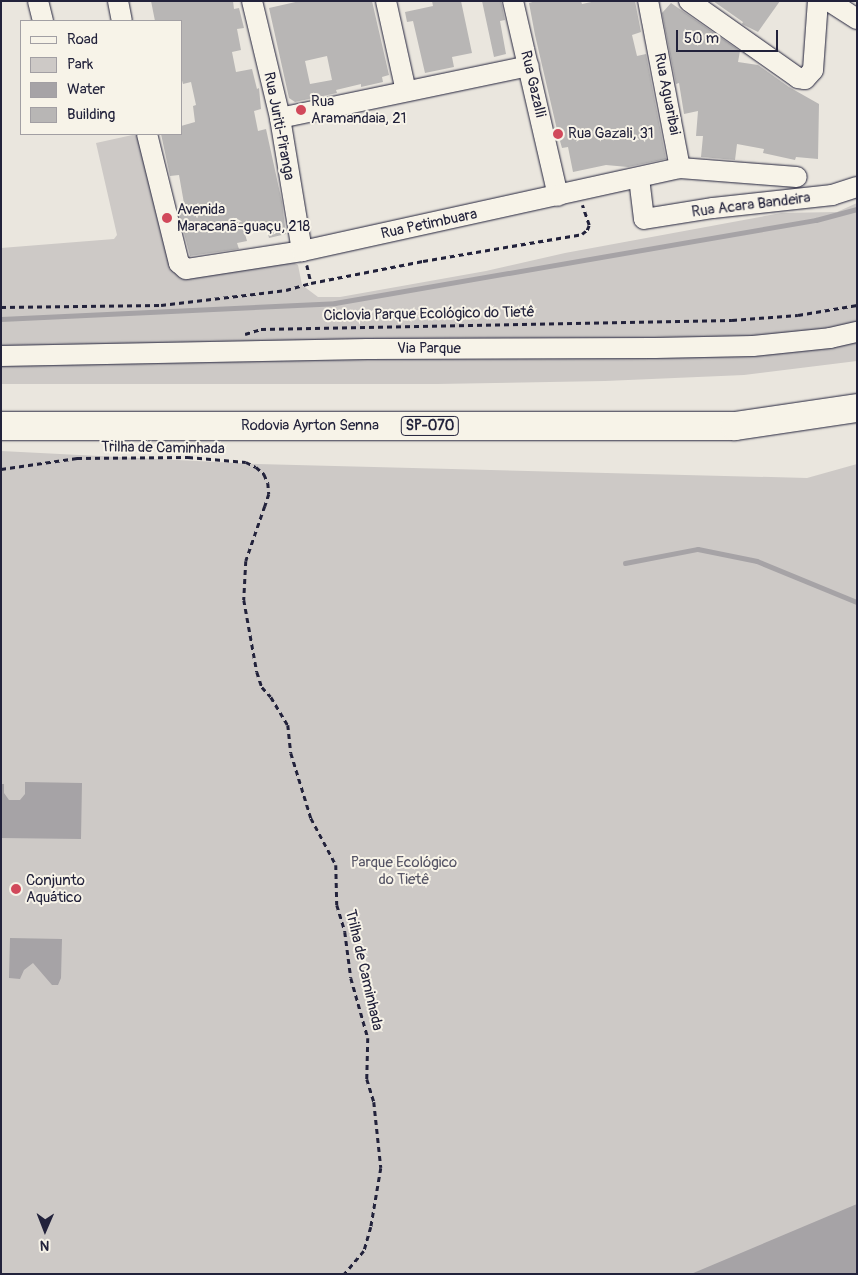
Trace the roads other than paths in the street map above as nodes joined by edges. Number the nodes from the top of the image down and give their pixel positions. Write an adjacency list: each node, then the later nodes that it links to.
1 (38, 1): 11 (street)
2 (118, 1): 12 (street)
3 (252, 1): 15 (street, Rua Juriti-Piranga)
4 (386, 1): 14 (street)
5 (513, 1): 13 (street, Rua Gazalli)
6 (648, 1): 17 (street, Rua Aguaribai)
7 (689, 1): 8 (street)
8 (818, 1)
9 (829, 1): 10 (street)
10 (857, 19)
11 (43, 20)
12 (122, 20)
13 (529, 66): 14 (street); 21 (street, Rua Gazalli)
14 (406, 91): 15 (street)
15 (280, 118): 22 (street, Rua Juriti-Piranga)
16 (147, 135): 22 (street, Rua Petimbuara)
17 (671, 170): 18 (street, Rua Petimbuara); 19 (street, Rua Petimbuara)
18 (797, 177)
19 (638, 178): 20 (street, Rua Acara Bandeira); 21 (street, Rua Petimbuara)
20 (857, 187)
21 (558, 196): 22 (street, Rua Petimbuara)
22 (302, 251)
23 (857, 332): 24 (street, Via Parque)
24 (1, 356)
25 (857, 408): 26 (highway, Rodovia Ayrton Senna / SP-070)
26 (1, 426)

